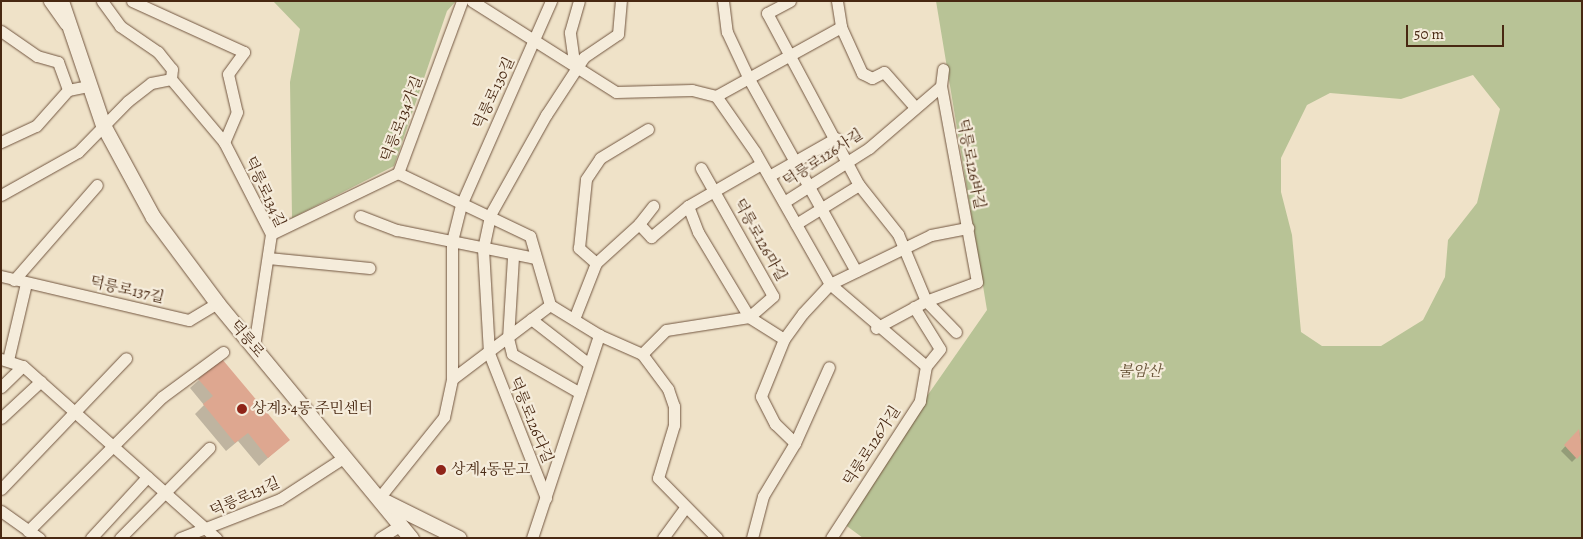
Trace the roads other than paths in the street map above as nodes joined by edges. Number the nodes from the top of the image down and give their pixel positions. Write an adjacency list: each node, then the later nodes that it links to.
1 (49, 1): 15 (street, 덕릉로)
2 (61, 1): 15 (main road, 덕릉로)
3 (102, 1): 21 (street, 덕릉로134길)
4 (132, 1): 32 (street)
5 (462, 1): 37 (street, 덕릉로134가길)
6 (472, 1): 17 (street)
7 (551, 1): 17 (street, 덕릉로130길)
8 (579, 1): 19 (street)
9 (622, 1): 19 (street)
10 (723, 1): 22 (street)
11 (790, 1): 13 (street)
12 (837, 1): 14 (street)
13 (778, 4): 18 (street)
14 (841, 27): 18 (street); 27 (street)
15 (67, 28): 23 (main road, 덕릉로)
16 (2, 33): 25 (street)
17 (535, 40): 19 (street); 45 (street, 덕릉로130길)
18 (791, 56): 22 (street); 30 (street, 덕릉로126사길)
19 (576, 64): 26 (street); 49 (street)
20 (943, 69): 24 (street, 덕릉로126바길)
21 (171, 79): 28 (street); 32 (street, 덕릉로134길)
22 (749, 79): 26 (street); 33 (street, 덕릉로126사길)
23 (88, 86): 25 (street); 28 (main road, 덕릉로)
24 (941, 86): 27 (street, 덕릉로126사길); 53 (street, 덕릉로126바길)
25 (68, 90): 31 (street)
26 (716, 96): 35 (street)
27 (914, 106): 34 (street, 덕릉로126사길)
28 (103, 125): 43 (street); 69 (main road, 덕릉로)
29 (648, 129): 61 (street)
30 (836, 138): 33 (street, 덕릉로126사길); 34 (street)
31 (1, 142)
32 (224, 142): 54 (street, 덕릉로134길)
33 (796, 160): 38 (street, 덕릉로126사길); 41 (street)
34 (848, 163): 40 (street); 41 (street, 덕릉로126사길)
35 (761, 164): 38 (street); 42 (street, 덕릉로126마길)
36 (702, 168): 42 (street, 덕릉로126마길)
37 (398, 173): 45 (street); 54 (street, 덕릉로134가길)
38 (769, 176): 44 (street)
39 (97, 185): 65 (street)
40 (858, 185): 48 (street); 56 (street)
41 (807, 187): 44 (street, 덕릉로126사길); 48 (street)
42 (715, 189): 47 (street, 덕릉로126마길); 72 (street, 덕릉로126마길)
43 (1, 195)
44 (784, 202): 52 (street)
45 (461, 205): 49 (street); 55 (street, 덕릉로130길)
46 (653, 206): 51 (street)
47 (688, 206): 51 (street, 덕릉로126마길); 72 (street)
48 (821, 210): 52 (street); 63 (street)
49 (490, 215): 57 (street, 덕릉로126다길); 60 (street)
50 (360, 216): 55 (street)
51 (639, 224): 61 (street)
52 (796, 224): 67 (street)
53 (968, 228): 56 (street, 덕릉로126바길); 68 (street)
54 (272, 234): 59 (street, 덕릉로134길)
55 (452, 241): 57 (street); 90 (street, 덕릉로130길)
56 (903, 247): 63 (street, 덕릉로126바길); 68 (street)
57 (483, 249): 58 (street); 82 (street, 덕릉로126다길)
58 (513, 257): 60 (street); 78 (street)
59 (268, 258): 62 (street); 80 (street, 덕릉로134길)
60 (535, 258): 70 (street)
61 (596, 263): 74 (street)
62 (370, 268)
63 (856, 271): 67 (street, 덕릉로126바길)
64 (1, 276): 65 (street, 덕릉로137길)
65 (14, 280): 66 (street, 덕릉로137길)
66 (26, 283): 69 (street, 덕릉로137길); 85 (street)
67 (830, 284): 75 (street); 79 (street)
68 (926, 301): 71 (street); 76 (street)
69 (217, 303): 80 (main road, 덕릉로)
70 (550, 304): 73 (street); 74 (street)
71 (914, 307): 75 (street); 88 (street, 덕릉로126가길)
72 (749, 317): 79 (street); 83 (street)
73 (531, 319): 78 (street); 86 (street)
74 (574, 319): 77 (street)
75 (876, 328): 88 (street)
76 (956, 332)
77 (599, 335): 83 (street); 86 (street, 덕릉로126다길)
78 (508, 338): 82 (street); 93 (street, 덕릉로126다길)
79 (784, 340): 96 (street)
80 (254, 346): 99 (main road, 덕릉로)
81 (224, 352): 97 (street, 덕릉로)
82 (489, 353): 90 (street); 104 (street, 덕릉로126다길)
83 (642, 354): 105 (street)
84 (126, 358): 94 (street)
85 (5, 360): 87 (street)
86 (589, 364): 93 (street, 덕릉로126다길)
87 (23, 366): 91 (street); 92 (street)
88 (926, 366): 121 (street, 덕릉로126가길)
89 (829, 368): 96 (street)
90 (452, 379): 103 (street, 덕릉로130길)
91 (41, 381): 94 (street); 95 (street)
92 (1, 387)
93 (580, 393): 104 (street, 덕릉로126다길)
94 (75, 411): 97 (street); 101 (street)
95 (1, 418)
96 (795, 443): 120 (street)
97 (111, 445): 100 (street); 108 (street, 덕릉로)
98 (209, 448): 102 (street)
99 (343, 458): 103 (main road, 덕릉로); 109 (street, 덕릉로131길)
100 (147, 477): 102 (street); 112 (street)
101 (1, 489)
102 (165, 493): 109 (street); 113 (street)
103 (379, 498): 107 (main road, 덕릉로); 110 (main road)
104 (546, 498): 117 (street, 덕릉로126다길)
105 (684, 509): 118 (street); 119 (street)
106 (1, 511): 108 (street)
107 (400, 525): 115 (street); 116 (main road, 덕릉로)
108 (28, 531): 111 (street)
109 (213, 533): 114 (street, 덕릉로131길)
110 (453, 536)
111 (39, 538)
112 (91, 538)
113 (120, 538)
114 (180, 538)
115 (380, 538)
116 (411, 538)
117 (532, 538)
118 (663, 538)
119 (717, 538)
120 (752, 538)
121 (831, 538)

